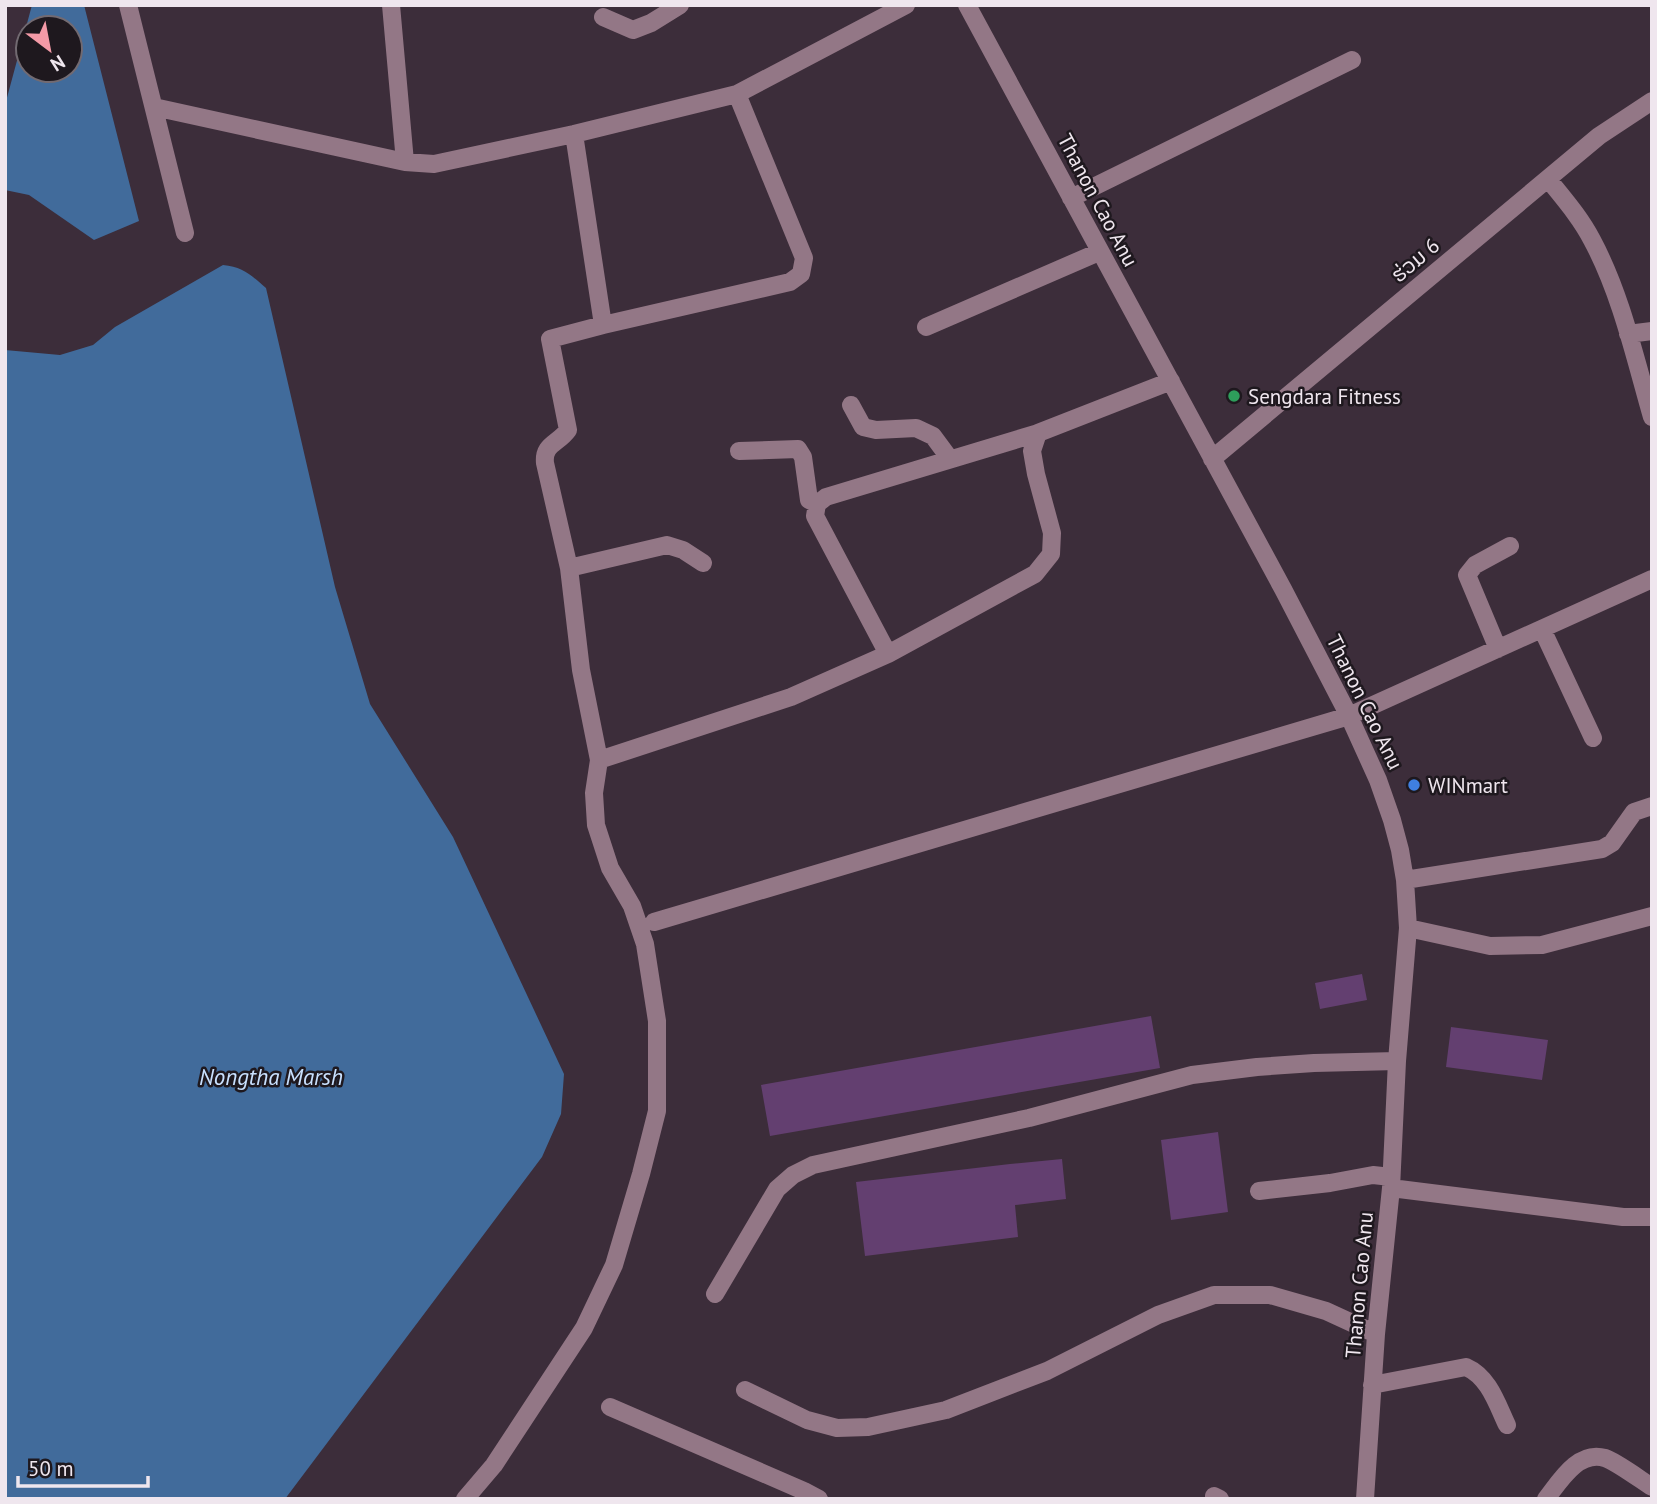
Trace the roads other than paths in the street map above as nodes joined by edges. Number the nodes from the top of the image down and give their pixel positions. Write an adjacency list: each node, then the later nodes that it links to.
1 (128, 5): 10 (street)
2 (391, 5): 12 (street)
3 (680, 5): 6 (street)
4 (906, 5): 8 (street)
5 (968, 5): 14 (street, Thanon Cao Anu)
6 (603, 17)
7 (1352, 60): 14 (street)
8 (737, 94): 11 (street); 17 (street)
9 (1652, 101): 13 (street, ຮ່ວມ 6)
10 (154, 107): 12 (street); 15 (street)
11 (574, 134): 12 (street); 17 (street)
12 (405, 162)
13 (1548, 179): 20 (street); 27 (street, ຮ່ວມ 6)
14 (1071, 198): 16 (street, Thanon Cao Anu)
15 (185, 233)
16 (1099, 252): 18 (street); 21 (street, Thanon Cao Anu)
17 (603, 325): 31 (street)
18 (926, 327)
19 (1652, 331): 20 (street)
20 (1628, 334): 23 (street)
21 (1171, 381): 24 (street); 27 (street, Thanon Cao Anu)
22 (851, 405): 26 (street)
23 (1652, 417)
24 (1038, 433): 26 (street); 35 (street)
25 (739, 451): 28 (street)
26 (950, 459): 28 (street)
27 (1212, 459): 36 (street, Thanon Cao Anu)
28 (817, 504): 35 (street)
29 (1510, 546): 34 (street)
30 (703, 564): 31 (street)
31 (569, 568): 38 (street)
32 (1652, 579): 33 (street)
33 (1542, 629): 34 (street); 37 (street)
34 (1498, 649): 36 (street)
35 (888, 654): 38 (street)
36 (1349, 716): 40 (street, Thanon Cao Anu); 42 (street)
37 (1594, 738)
38 (599, 760): 56 (street)
39 (1652, 806): 40 (street)
40 (1405, 880): 43 (street, Thanon Cao Anu)
41 (1652, 916): 43 (street)
42 (654, 922)
43 (1408, 928): 44 (street, Thanon Cao Anu)
44 (1397, 1061): 45 (street, Thanon Cao Anu); 48 (street)
45 (1391, 1183): 46 (street); 47 (street); 49 (street, Thanon Cao Anu)
46 (1259, 1191)
47 (1652, 1217)
48 (715, 1294)
49 (1376, 1334): 50 (street, Thanon Cao Anu); 51 (street)
50 (1373, 1385): 53 (street); 57 (street, Thanon Cao Anu)
51 (745, 1390)
52 (610, 1407): 55 (street)
53 (1507, 1425)
54 (1652, 1487): 58 (street)
55 (807, 1496)
56 (465, 1499)
57 (1365, 1499)
58 (1546, 1499)

